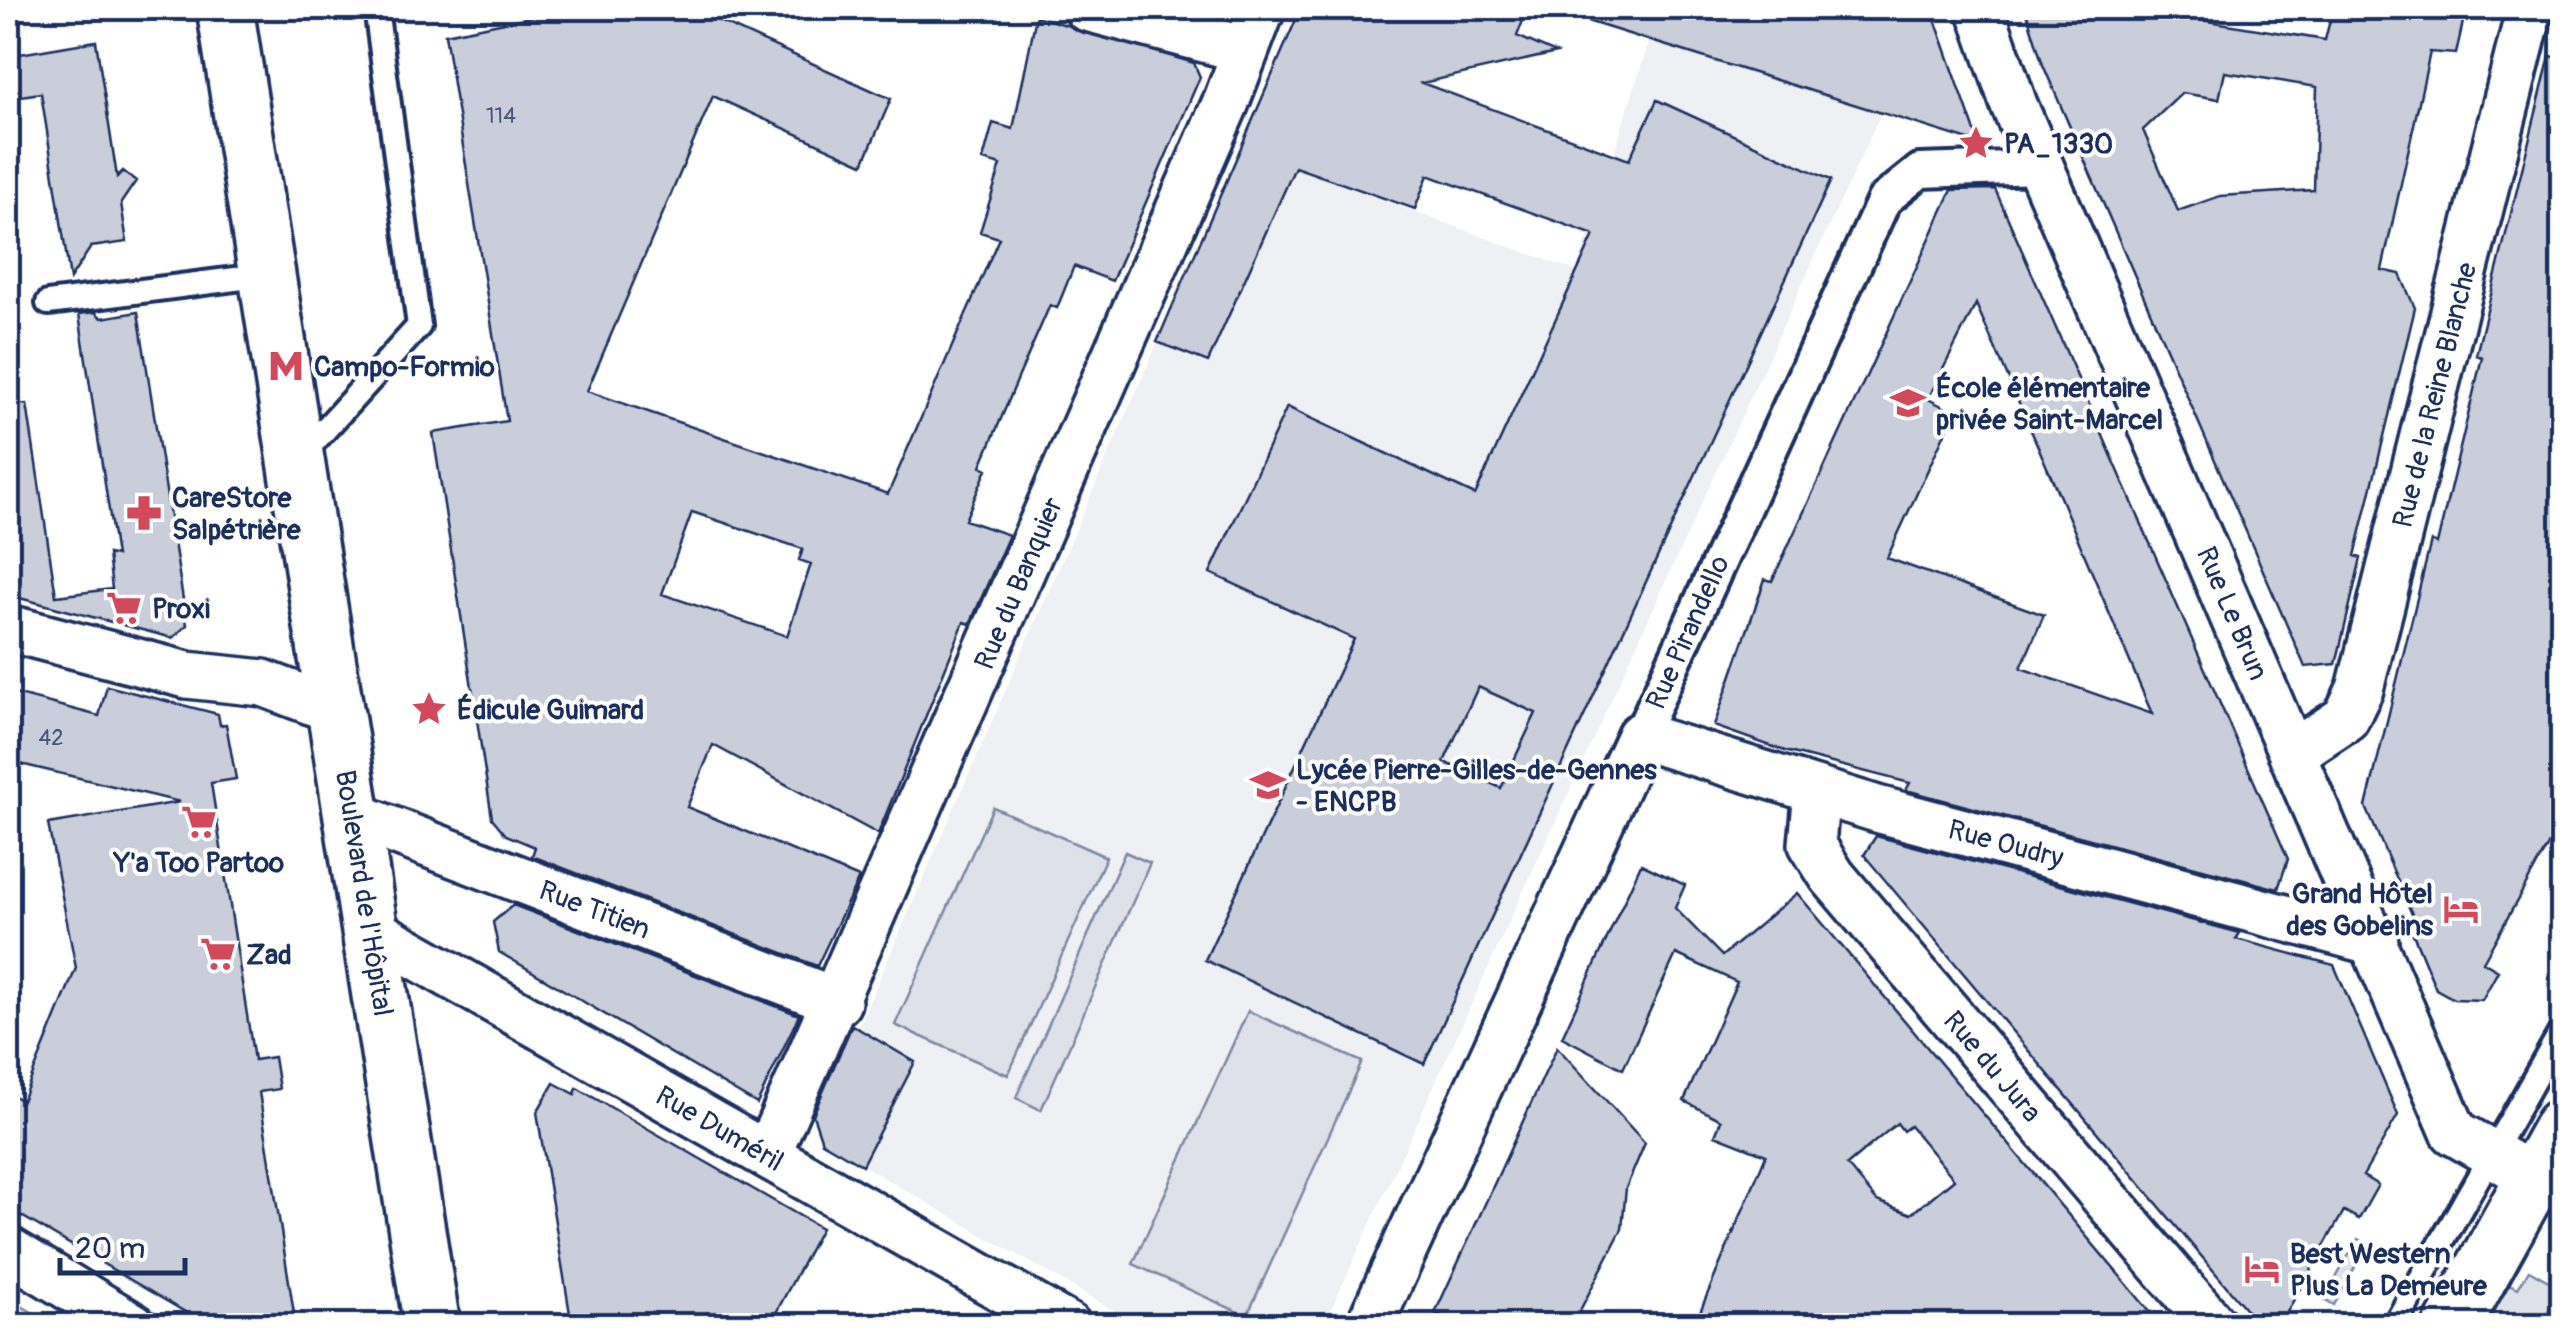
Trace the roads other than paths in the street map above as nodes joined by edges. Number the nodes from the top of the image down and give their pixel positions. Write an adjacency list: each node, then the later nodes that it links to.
1 (225, 8): 9 (main road, Boulevard de l'Hôpital)
2 (376, 8): 11 (lane)
3 (1087, 8): 7 (street)
4 (1262, 8): 7 (street, Rue du Banquier)
5 (1980, 8): 8 (street, Rue Le Brun)
6 (2530, 8): 15 (street, Rue de la Reine Blanche)
7 (1246, 50): 20 (street, Rue du Banquier)
8 (2041, 167): 14 (street, Rue Pirandello); 15 (street, Rue Le Brun)
9 (268, 275): 10 (lane); 11 (main road, Boulevard de l'Hôpital)
10 (48, 303)
11 (296, 460): 13 (main road, Boulevard de l'Hôpital)
12 (8, 628): 13 (street)
13 (337, 711): 17 (main road, Boulevard de l'Hôpital)
14 (1640, 736): 16 (street, Rue Oudry); 29 (street, Rue Pirandello)
15 (2294, 753): 19 (street, Rue Le Brun)
16 (1818, 791): 19 (street, Rue Oudry); 30 (street, Rue du Jura)
17 (353, 816): 18 (main road, Boulevard de l'Hôpital); 20 (street, Rue Titien)
18 (371, 930): 23 (street, Rue Duméril); 27 (main road, Boulevard de l'Hôpital)
19 (2375, 942): 24 (street, Rue Le Brun)
20 (838, 1002): 23 (street, Rue du Banquier)
21 (2562, 1030): 24 (lane)
22 (2562, 1127): 24 (main road)
23 (767, 1155): 28 (street, Rue Duméril)
24 (2514, 1166): 31 (lane); 32 (main road)
25 (8, 1250): 26 (street)
26 (133, 1326)
27 (432, 1326)
28 (1068, 1326)
29 (1369, 1326)
30 (2214, 1326)
31 (2394, 1326)
32 (2452, 1326)

